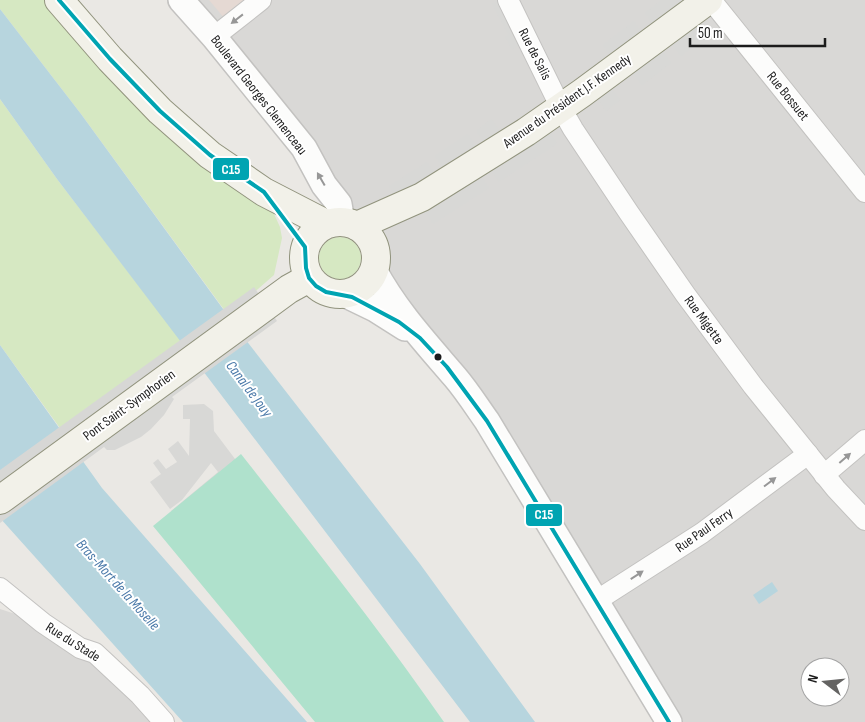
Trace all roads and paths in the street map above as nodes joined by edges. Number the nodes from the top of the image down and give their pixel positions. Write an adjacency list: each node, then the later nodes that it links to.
1 (59, 0): 8 (main road)
2 (181, 0): 6 (street, Boulevard Georges Clemenceau)
3 (261, 0): 6 (street, one-way to 6)
4 (508, 0): 7 (street, Rue de Salis)
5 (709, 0): 7 (main road, Avenue du Président J.F. Kennedy); 9 (street, Rue Bossuet)
6 (214, 37): 11 (street, Boulevard Georges Clemenceau, one-way to 6)
7 (561, 108): 10 (main road, Avenue du Président J.F. Kennedy); 18 (street, Rue Migette)
8 (264, 192): 11 (main road); 12 (main road)
9 (865, 192)
10 (422, 197): 11 (main road, Avenue du Président J.F. Kennedy); 13 (main road, Avenue du Président J.F. Kennedy)
11 (342, 224): 12 (main road); 13 (main road)
12 (305, 247): 14 (main road)
13 (375, 260): 15 (main road); 16 (street)
14 (309, 278): 15 (main road); 20 (main road, Pont Saint-Symphorien)
15 (344, 294): 16 (street)
16 (420, 337): 23 (street)
17 (865, 440): 19 (street, one-way to 17)
18 (808, 454): 19 (street, Rue Migette); 23 (street, Rue Paul Ferry, one-way to 18)
19 (824, 474): 21 (street, Rue Migette)
20 (0, 500)
21 (865, 520)
22 (0, 588): 24 (street, Rue du Stade)
23 (596, 601): 25 (street)
24 (164, 722)
25 (670, 722)

